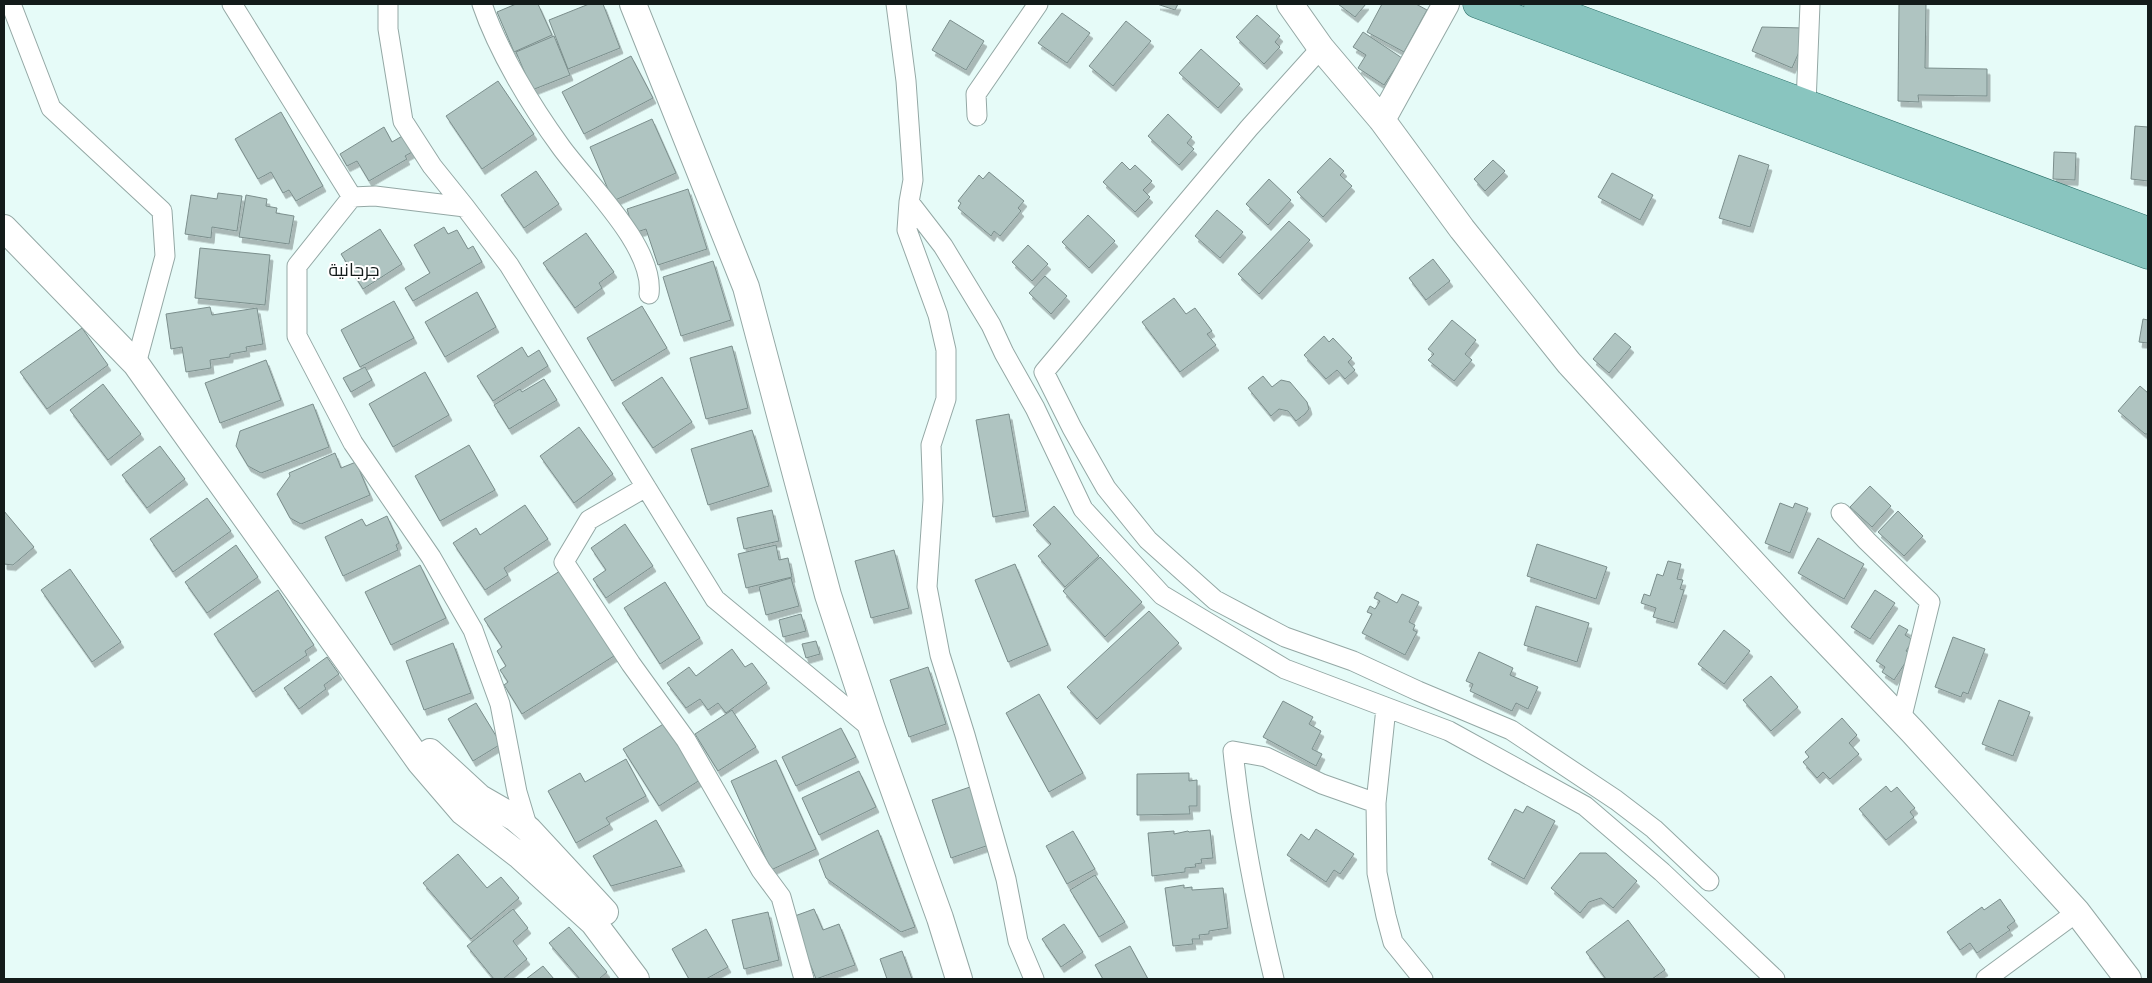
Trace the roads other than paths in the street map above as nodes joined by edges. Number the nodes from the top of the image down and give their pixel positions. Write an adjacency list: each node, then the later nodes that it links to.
1 (11, 4): 24 (street)
2 (232, 4): 17 (street)
3 (388, 4): 19 (street)
4 (482, 4): 23 (street)
5 (633, 4): 29 (main road)
6 (896, 4): 18 (street)
7 (1038, 4): 15 (street)
8 (1290, 4): 13 (main road)
9 (1446, 4): 16 (main road)
10 (1477, 4): 22 (main road)
11 (1538, 4): 14 (main road)
12 (1810, 4): 14 (street)
13 (1321, 48): 16 (main road); 34 (street)
14 (1806, 104): 21 (main road)
15 (977, 116)
16 (1382, 120): 28 (main road)
17 (352, 197): 19 (street); 31 (street)
18 (908, 202): 27 (street); 40 (street)
19 (465, 207): 25 (street)
20 (4, 228): 24 (main road)
21 (2148, 231)
22 (2148, 255)
23 (649, 294)
24 (136, 364): 31 (main road)
25 (646, 488): 29 (street); 38 (street)
26 (1841, 513): 28 (street)
27 (1386, 708): 30 (street); 43 (street)
28 (1901, 720): 35 (main road)
29 (872, 729): 39 (main road)
30 (1376, 803): 41 (street); 42 (street)
31 (503, 812): 32 (main road); 33 (main road)
32 (529, 830): 33 (street); 37 (main road)
33 (520, 856): 36 (main road)
34 (1709, 881)
35 (2077, 912): 44 (street); 45 (main road)
36 (636, 979)
37 (654, 979)
38 (804, 979)
39 (959, 979)
40 (1034, 979)
41 (1274, 979)
42 (1423, 979)
43 (1775, 979)
44 (1986, 979)
45 (2128, 979)

